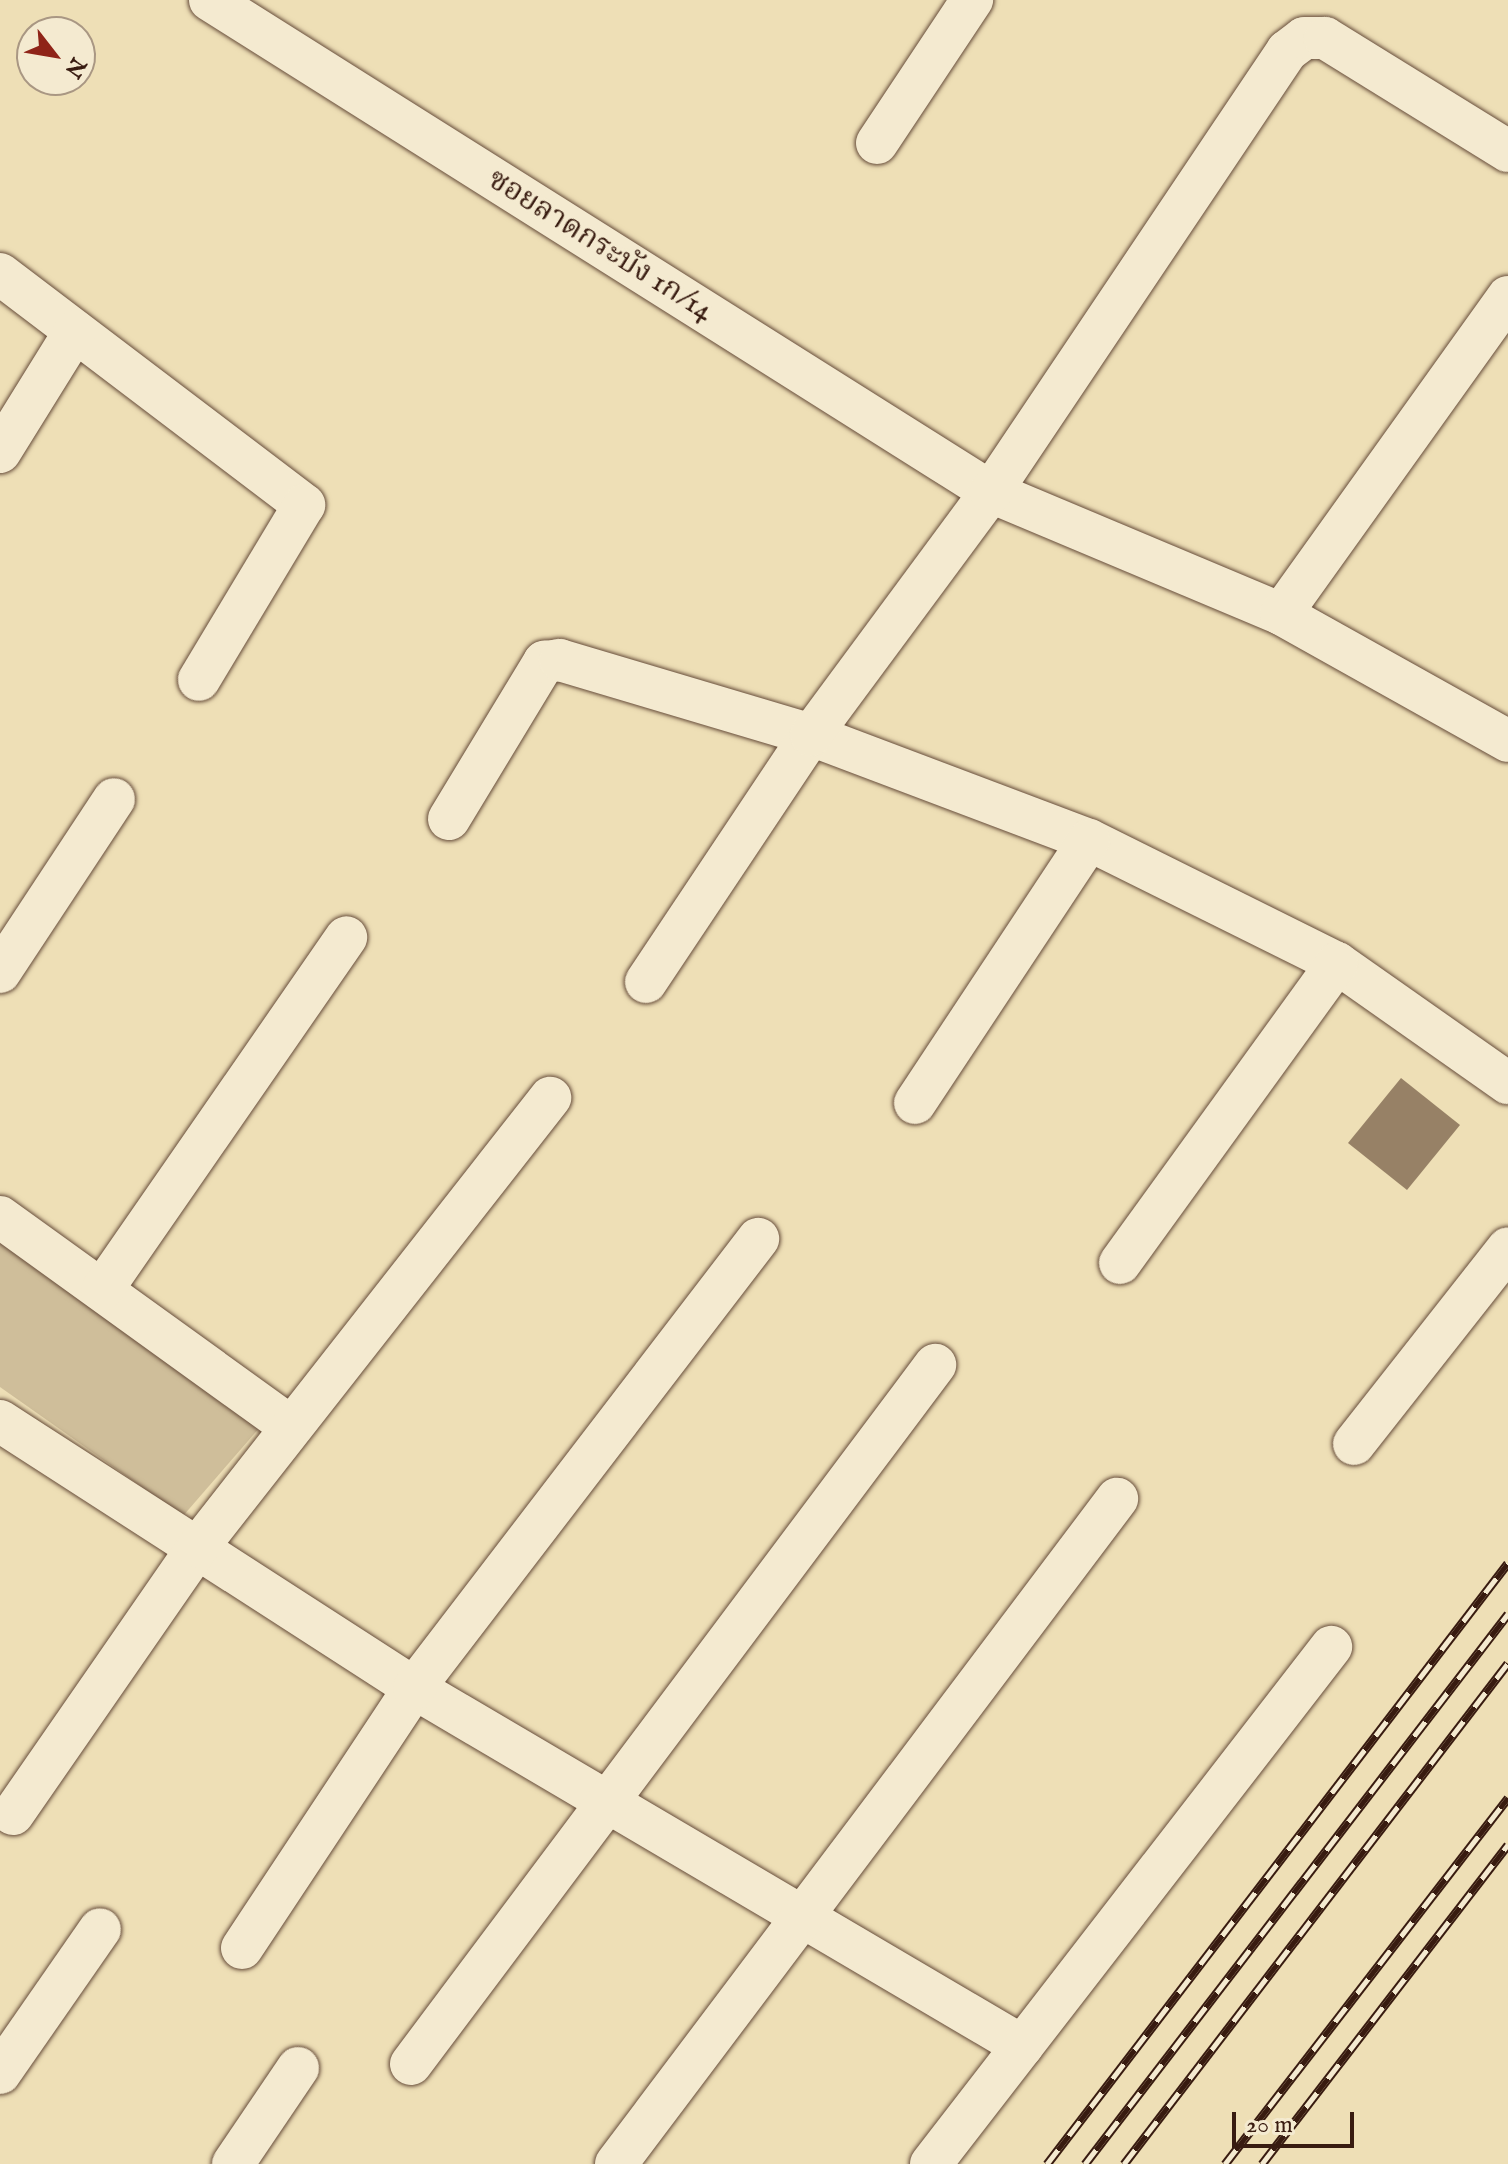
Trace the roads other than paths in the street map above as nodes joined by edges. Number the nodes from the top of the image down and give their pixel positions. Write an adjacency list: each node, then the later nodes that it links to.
1 (210, 0): 9 (street, ซอยลาดกระบัง 1ก/14)
2 (972, 0): 3 (street)
3 (877, 143)
4 (1508, 151): 9 (street)
5 (0, 274): 7 (street)
6 (1508, 297): 10 (street)
7 (75, 331): 8 (street); 11 (street)
8 (0, 452)
9 (991, 492): 10 (street, ซอยลาดกระบัง 1ก/14); 12 (street)
10 (1281, 614): 13 (street, ซอยลาดกระบัง 1ก/14)
11 (199, 680)
12 (811, 735): 15 (street); 16 (street); 20 (street)
13 (1508, 741)
14 (114, 799): 19 (street)
15 (449, 819)
16 (1089, 840): 18 (street); 23 (street)
17 (346, 937): 28 (street)
18 (1337, 963): 21 (street); 27 (street)
19 (0, 972)
20 (646, 982)
21 (1508, 1083)
22 (550, 1098): 31 (street)
23 (915, 1103)
24 (0, 1217): 28 (street)
25 (758, 1239): 36 (street)
26 (1508, 1248): 32 (street)
27 (1120, 1263)
28 (102, 1290): 31 (street)
29 (935, 1365): 37 (street)
30 (0, 1421): 34 (street)
31 (291, 1427): 34 (street)
32 (1354, 1444)
33 (1117, 1499): 39 (street)
34 (198, 1547): 36 (street); 38 (street)
35 (1331, 1647): 42 (street)
36 (414, 1688): 37 (street); 41 (street)
37 (606, 1804): 39 (street); 43 (street)
38 (13, 1814)
39 (803, 1916): 42 (street); 47 (street)
40 (100, 1929): 45 (street)
41 (242, 1948)
42 (1022, 2046): 48 (street)
43 (411, 2064)
44 (298, 2068): 46 (street)
45 (0, 2073)
46 (233, 2164)
47 (616, 2164)
48 (931, 2164)

